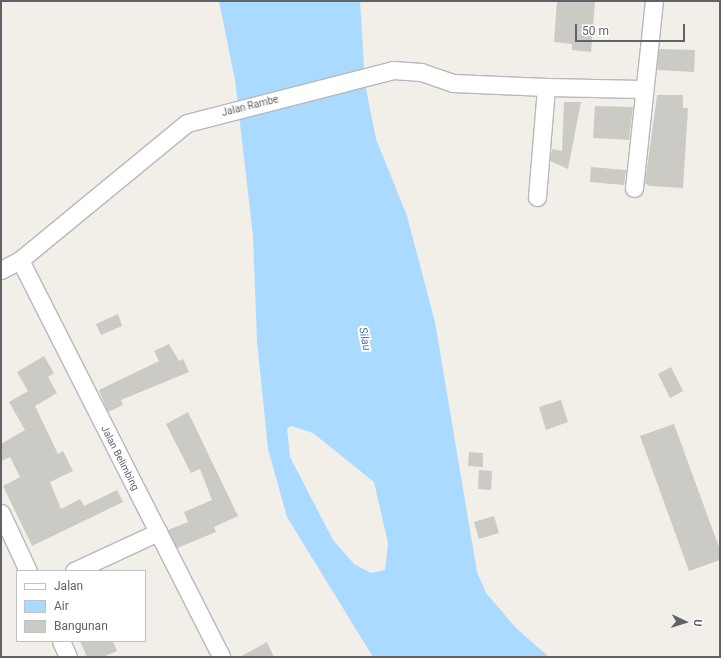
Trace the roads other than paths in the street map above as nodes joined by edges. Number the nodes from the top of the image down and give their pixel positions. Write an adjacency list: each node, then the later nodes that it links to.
1 (654, 1): 3 (street)
2 (546, 87): 3 (street, Jalan Rambe); 5 (street); 6 (street, Jalan Rambe)
3 (643, 89): 4 (street)
4 (634, 188)
5 (537, 198)
6 (20, 260): 7 (street, Jalan Rambe); 9 (street, Jalan Belimbing)
7 (1, 270)
8 (1, 512): 10 (street)
9 (158, 532): 11 (street); 14 (street, Jalan Belimbing)
10 (28, 570)
11 (76, 570)
12 (61, 642): 13 (street)
13 (68, 657)
14 (221, 657)

